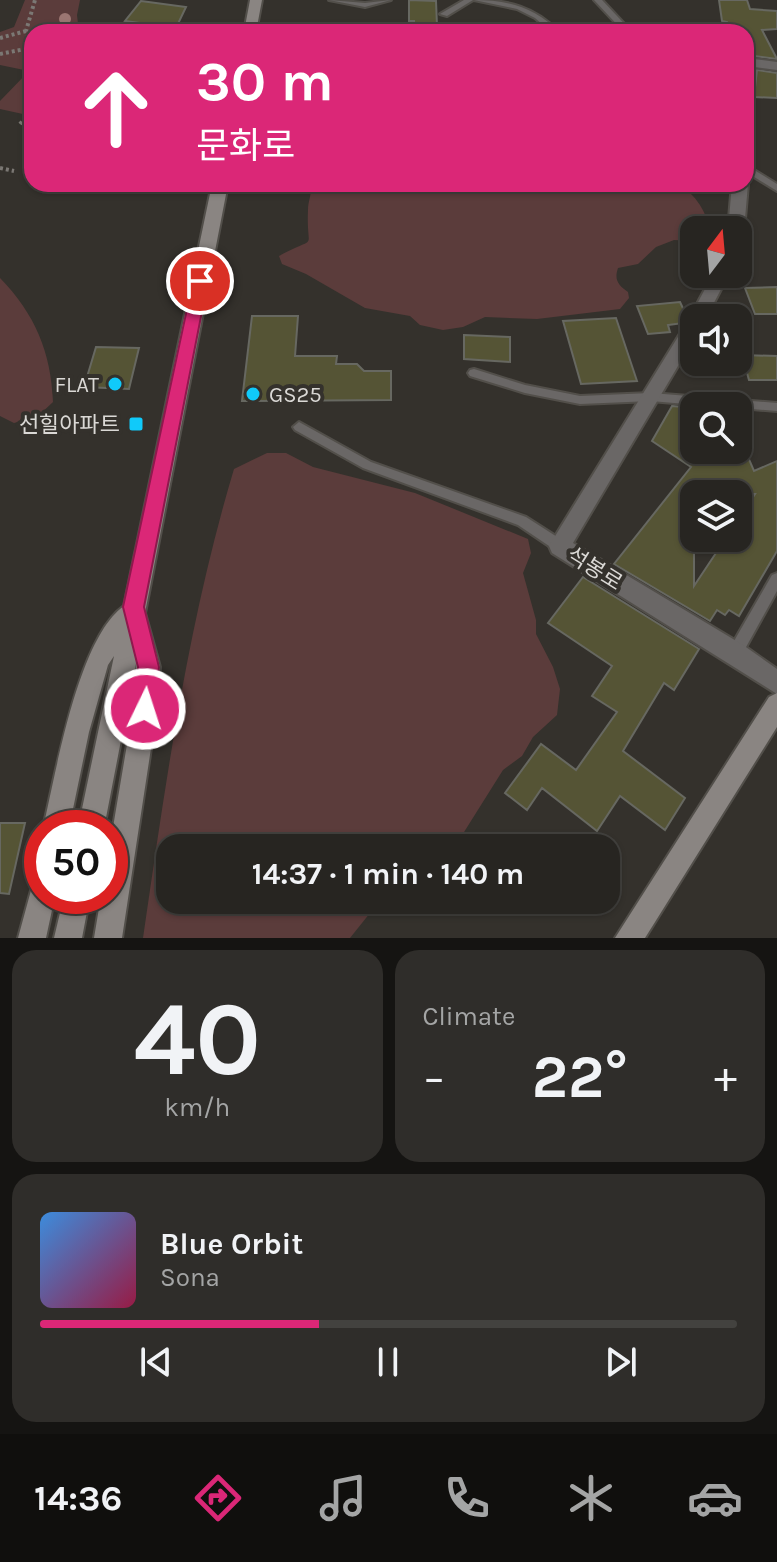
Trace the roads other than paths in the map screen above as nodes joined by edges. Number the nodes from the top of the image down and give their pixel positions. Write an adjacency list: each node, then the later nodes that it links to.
1 (256, 0): 8 (main road)
2 (333, 0): 3 (lane)
3 (387, 0)
4 (469, 0): 7 (lane)
5 (478, 0): 9 (lane)
6 (598, 0): 10 (lane)
7 (444, 14)
8 (252, 24)
9 (547, 24)
10 (620, 24)
11 (754, 63): 12 (street)
12 (777, 66)
13 (754, 173): 14 (lane)
14 (777, 188)
15 (218, 192): 25 (main road)
16 (739, 192): 17 (street)
17 (737, 216)
18 (680, 348): 20 (street, 석봉로)
19 (474, 373): 20 (lane)
20 (651, 397): 21 (lane); 23 (street, 석봉로)
21 (777, 407)
22 (299, 427): 23 (lane)
23 (560, 546): 26 (street, 석봉로)
24 (777, 579): 26 (lane)
25 (133, 607): 29 (main road); 30 (main road); 35 (main road)
26 (735, 653): 27 (street, 석봉로)
27 (777, 683)
28 (777, 705): 36 (main road)
29 (60, 810)
30 (94, 810)
31 (37, 914): 33 (main road)
32 (73, 914): 34 (main road)
33 (32, 938)
34 (68, 938)
35 (108, 938)
36 (629, 938)

